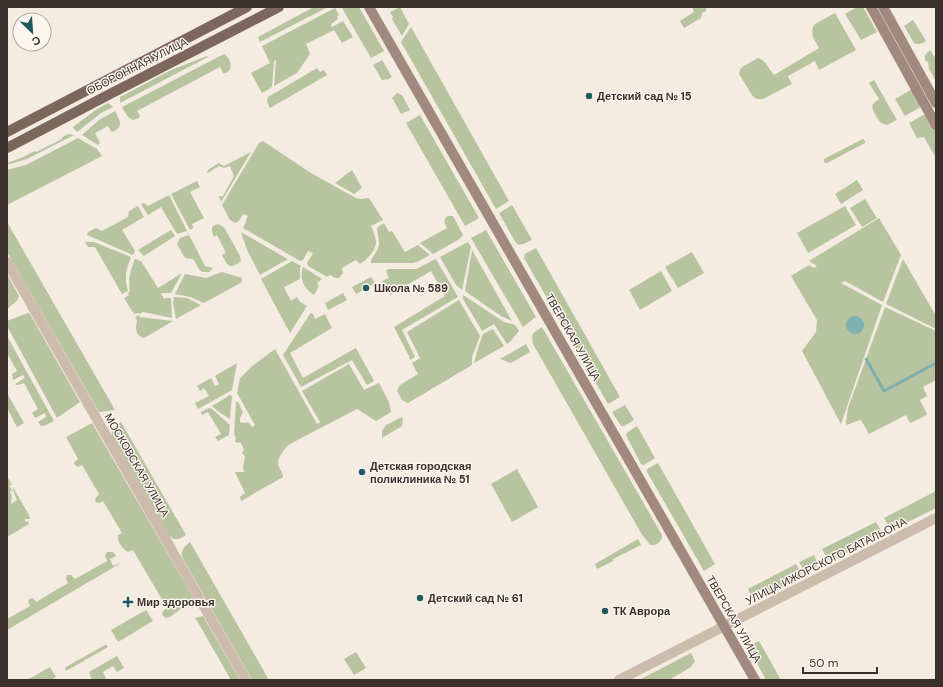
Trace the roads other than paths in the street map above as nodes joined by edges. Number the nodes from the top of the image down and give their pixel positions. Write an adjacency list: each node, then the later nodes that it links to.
1 (246, 7): 8 (main road, ОБОРОННАЯ УЛИЦА)
2 (279, 7): 9 (main road, ОБОРОННАЯ УЛИЦА)
3 (369, 7): 12 (main road, ТВЕРСКАЯ УЛИЦА)
4 (870, 7): 7 (main road)
5 (883, 7): 6 (main road)
6 (936, 103)
7 (936, 125)
8 (7, 132)
9 (7, 148)
10 (7, 262): 13 (street, МОСКОВСКАЯ УЛИЦА)
11 (936, 518): 12 (street, УЛИЦА ИЖОРСКОГО БАТАЛЬОНА)
12 (724, 626): 14 (street, УЛИЦА ИЖОРСКОГО БАТАЛЬОНА); 15 (main road, ТВЕРСКАЯ УЛИЦА)
13 (246, 680)
14 (619, 680)
15 (755, 680)

